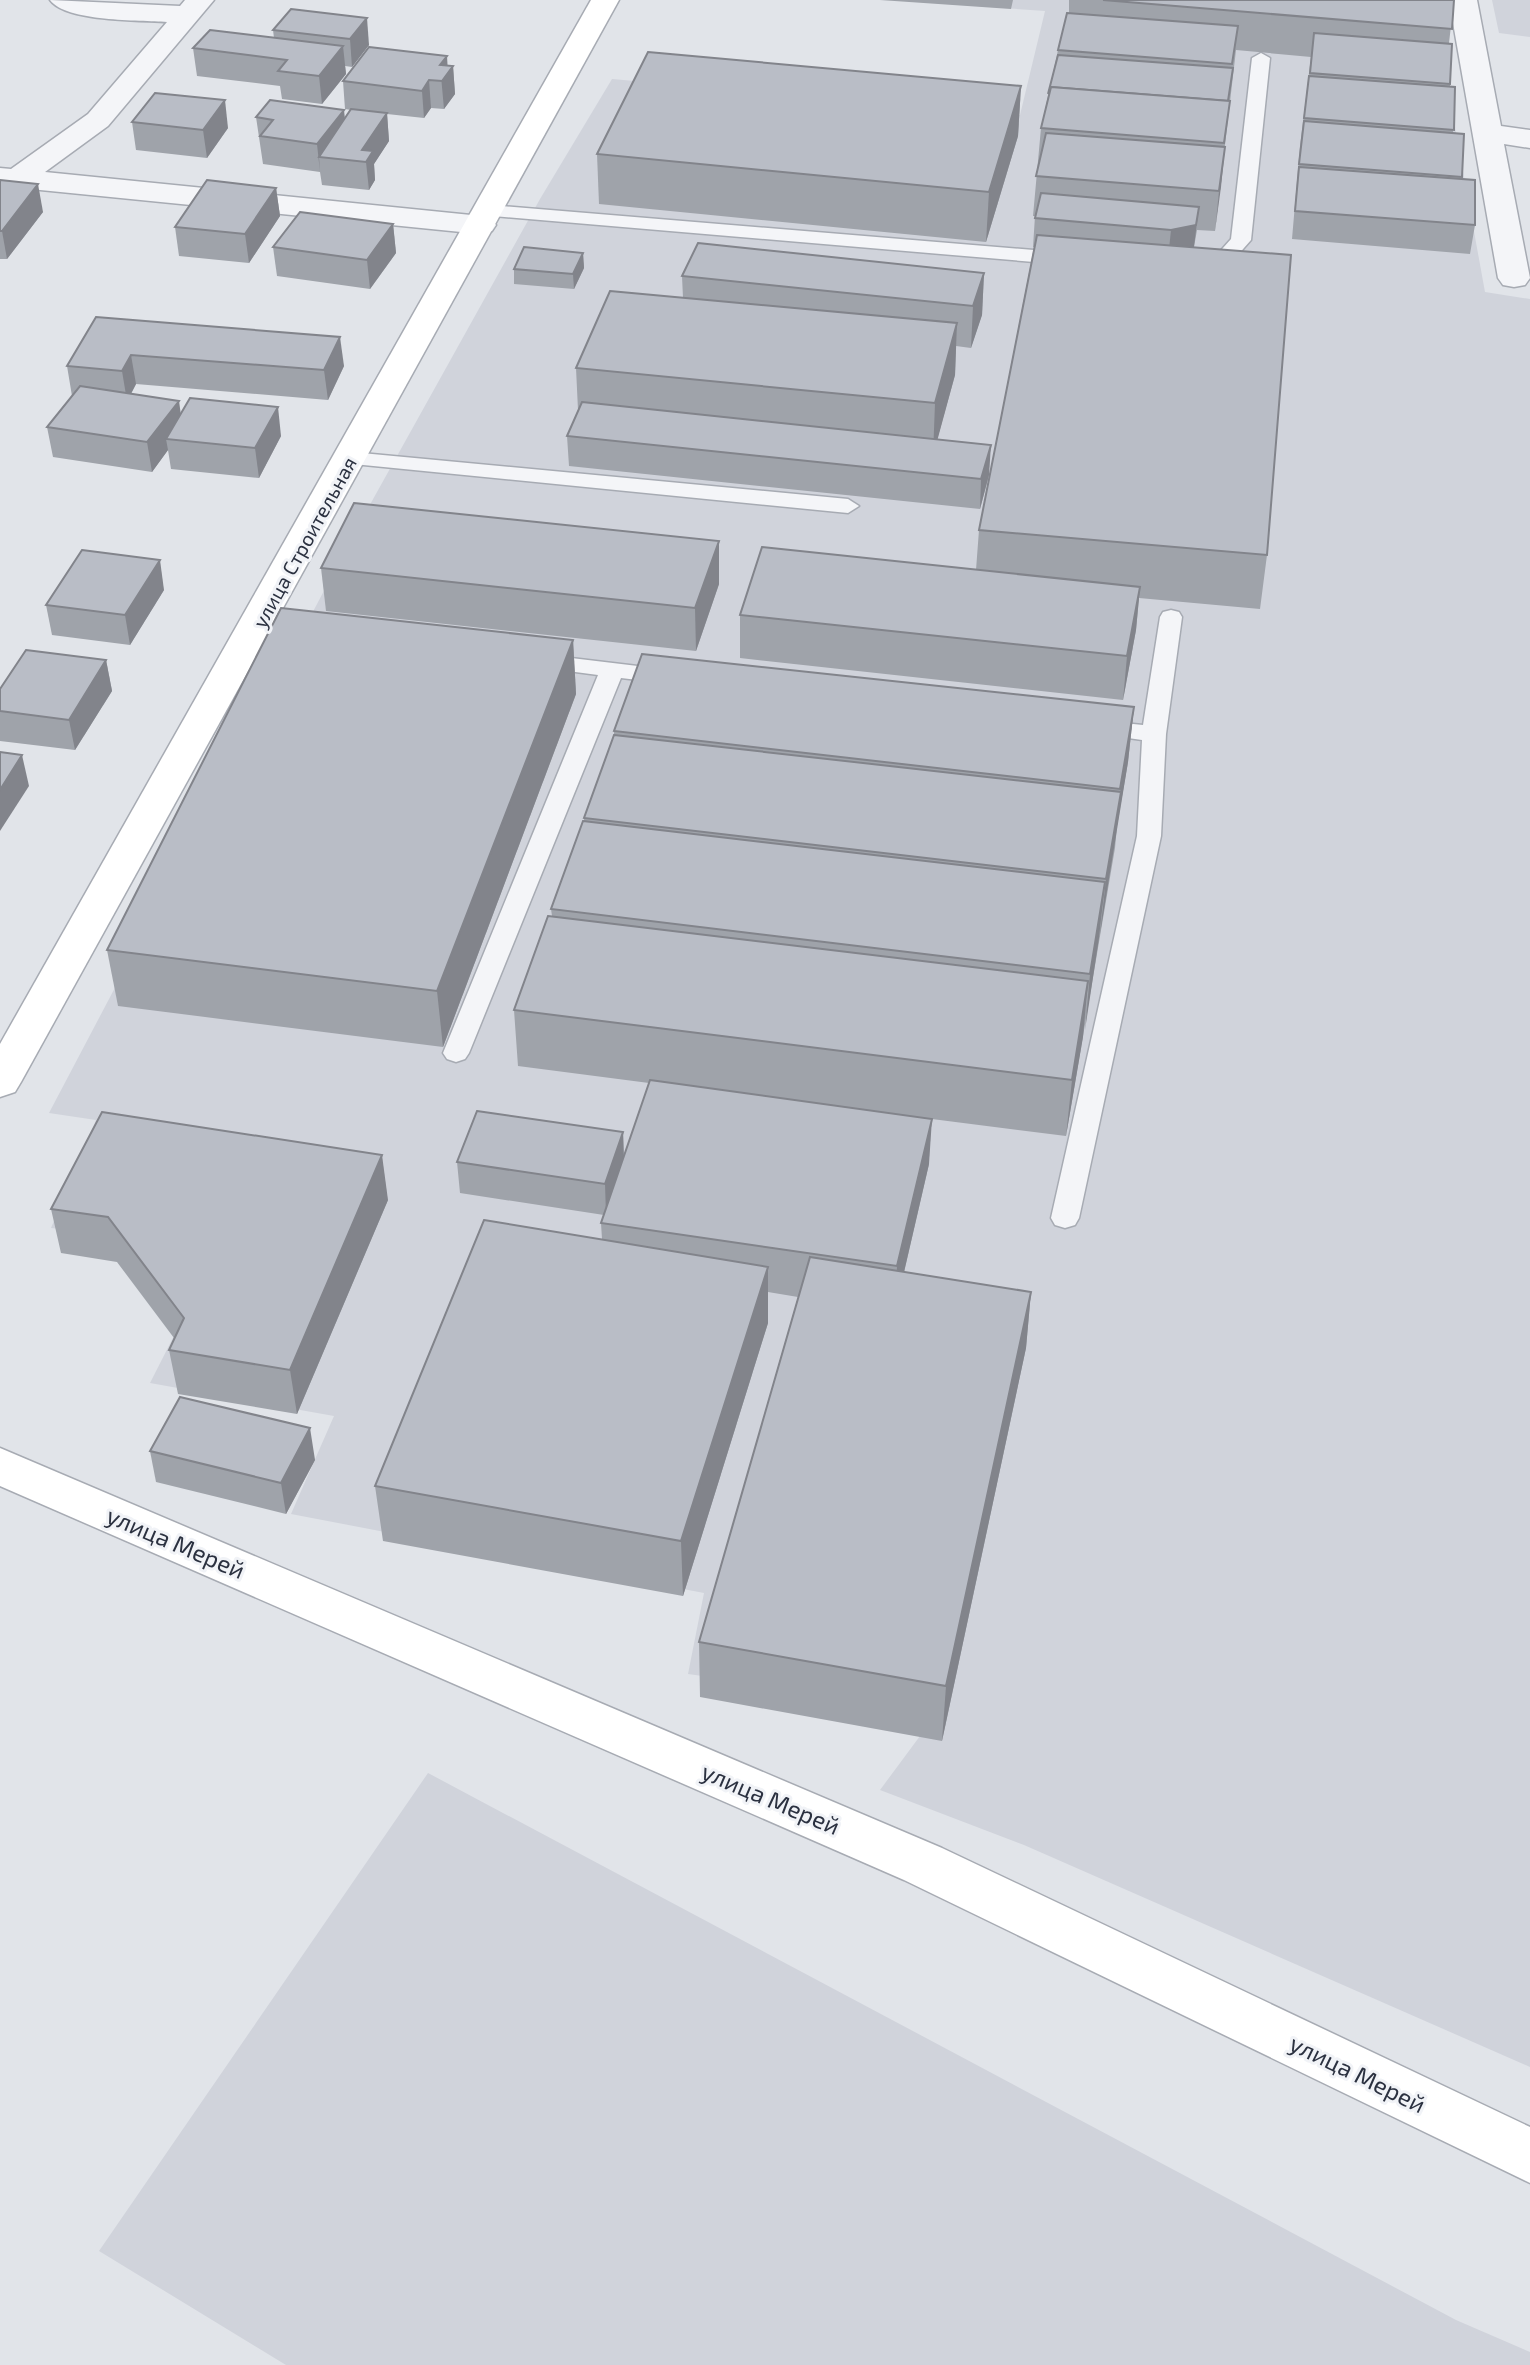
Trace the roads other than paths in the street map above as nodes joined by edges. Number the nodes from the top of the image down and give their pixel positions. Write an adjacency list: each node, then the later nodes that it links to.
1 (64, 0): 4 (street)
2 (605, 0): 9 (main road, улица Строительная)
3 (1463, 0): 6 (street)
4 (194, 8): 8 (street)
5 (1261, 58): 11 (lane)
6 (1487, 133): 7 (street); 12 (street)
7 (1530, 139)
8 (9, 178): 9 (street)
9 (485, 218): 10 (lane); 13 (main road, улица Строительная)
10 (1085, 261)
11 (1179, 269)
12 (1514, 278)
13 (351, 458): 14 (lane); 22 (main road, улица Строительная)
14 (848, 506)
15 (1171, 617): 20 (lane)
16 (519, 659): 17 (lane)
17 (612, 670): 18 (lane); 21 (lane)
18 (690, 679)
19 (1076, 725): 20 (lane)
20 (1154, 734): 23 (lane)
21 (456, 1053)
22 (0, 1082)
23 (1065, 1218)
24 (0, 1466): 25 (main road, улица Мерей)
25 (1530, 2156)

